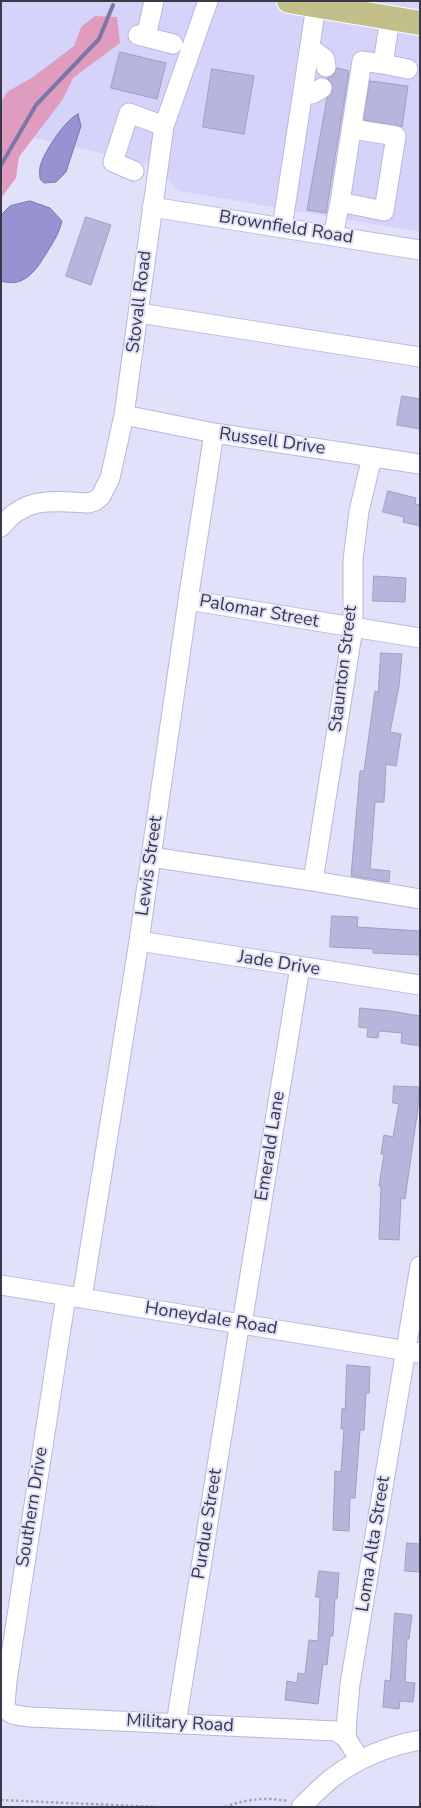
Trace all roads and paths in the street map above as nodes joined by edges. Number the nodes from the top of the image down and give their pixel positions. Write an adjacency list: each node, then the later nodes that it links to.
1 (154, 1): 7 (street)
2 (208, 1): 14 (street, Stovall Road)
3 (289, 1): 4 (main road)
4 (316, 6): 5 (main road); 8 (street)
5 (390, 18): 6 (main road); 9 (street)
6 (420, 23)
7 (173, 44)
8 (310, 48): 10 (street); 13 (street)
9 (383, 64): 11 (street); 15 (street)
10 (326, 66)
11 (408, 69)
12 (322, 88): 13 (street)
13 (303, 92): 19 (street)
14 (164, 126): 16 (street); 18 (street, Stovall Road)
15 (352, 128): 17 (street); 17 (street)
16 (134, 170)
17 (340, 202): 20 (street)
18 (152, 207): 19 (street, Brownfield Road); 22 (street, Stovall Road)
19 (282, 228): 20 (street, Brownfield Road)
20 (332, 236): 21 (street, Brownfield Road)
21 (420, 250)
22 (139, 314): 23 (street); 24 (street, Stovall Road)
23 (420, 357)
24 (124, 415): 25 (street, Russell Drive); 28 (street, Stovall Road)
25 (214, 434): 26 (street, Russell Drive); 29 (street, Lewis Street)
26 (372, 457): 27 (street, Russell Drive); 30 (street, Staunton Street)
27 (420, 464)
28 (1, 527)
29 (188, 600): 30 (street, Palomar Street); 32 (street, Lewis Street)
30 (353, 628): 31 (street, Palomar Street); 33 (street, Staunton Street)
31 (420, 638)
32 (151, 857): 33 (street); 35 (street, Lewis Street)
33 (313, 881): 34 (street)
34 (420, 899)
35 (139, 941): 36 (street, Jade Drive); 40 (street, Lewis Street)
36 (300, 967): 37 (street, Jade Drive); 41 (street, Emerald Lane)
37 (420, 985)
38 (420, 1266): 42 (street, Loma Alta Street)
39 (1, 1286): 40 (street, Honeydale Road)
40 (74, 1297): 41 (street, Honeydale Road); 43 (street, Southern Drive)
41 (242, 1324): 42 (street, Honeydale Road); 44 (street, Purdue Street)
42 (413, 1352): 45 (street, Loma Alta Street)
43 (12, 1715): 44 (street, Military Road)
44 (176, 1724): 45 (street, Military Road)
45 (346, 1738): 47 (street)
46 (420, 1740): 47 (street)
47 (360, 1760): 52 (street)
48 (1, 1800): 49 (path)
49 (157, 1807)
50 (225, 1807): 51 (path)
51 (292, 1807)
52 (301, 1807)

